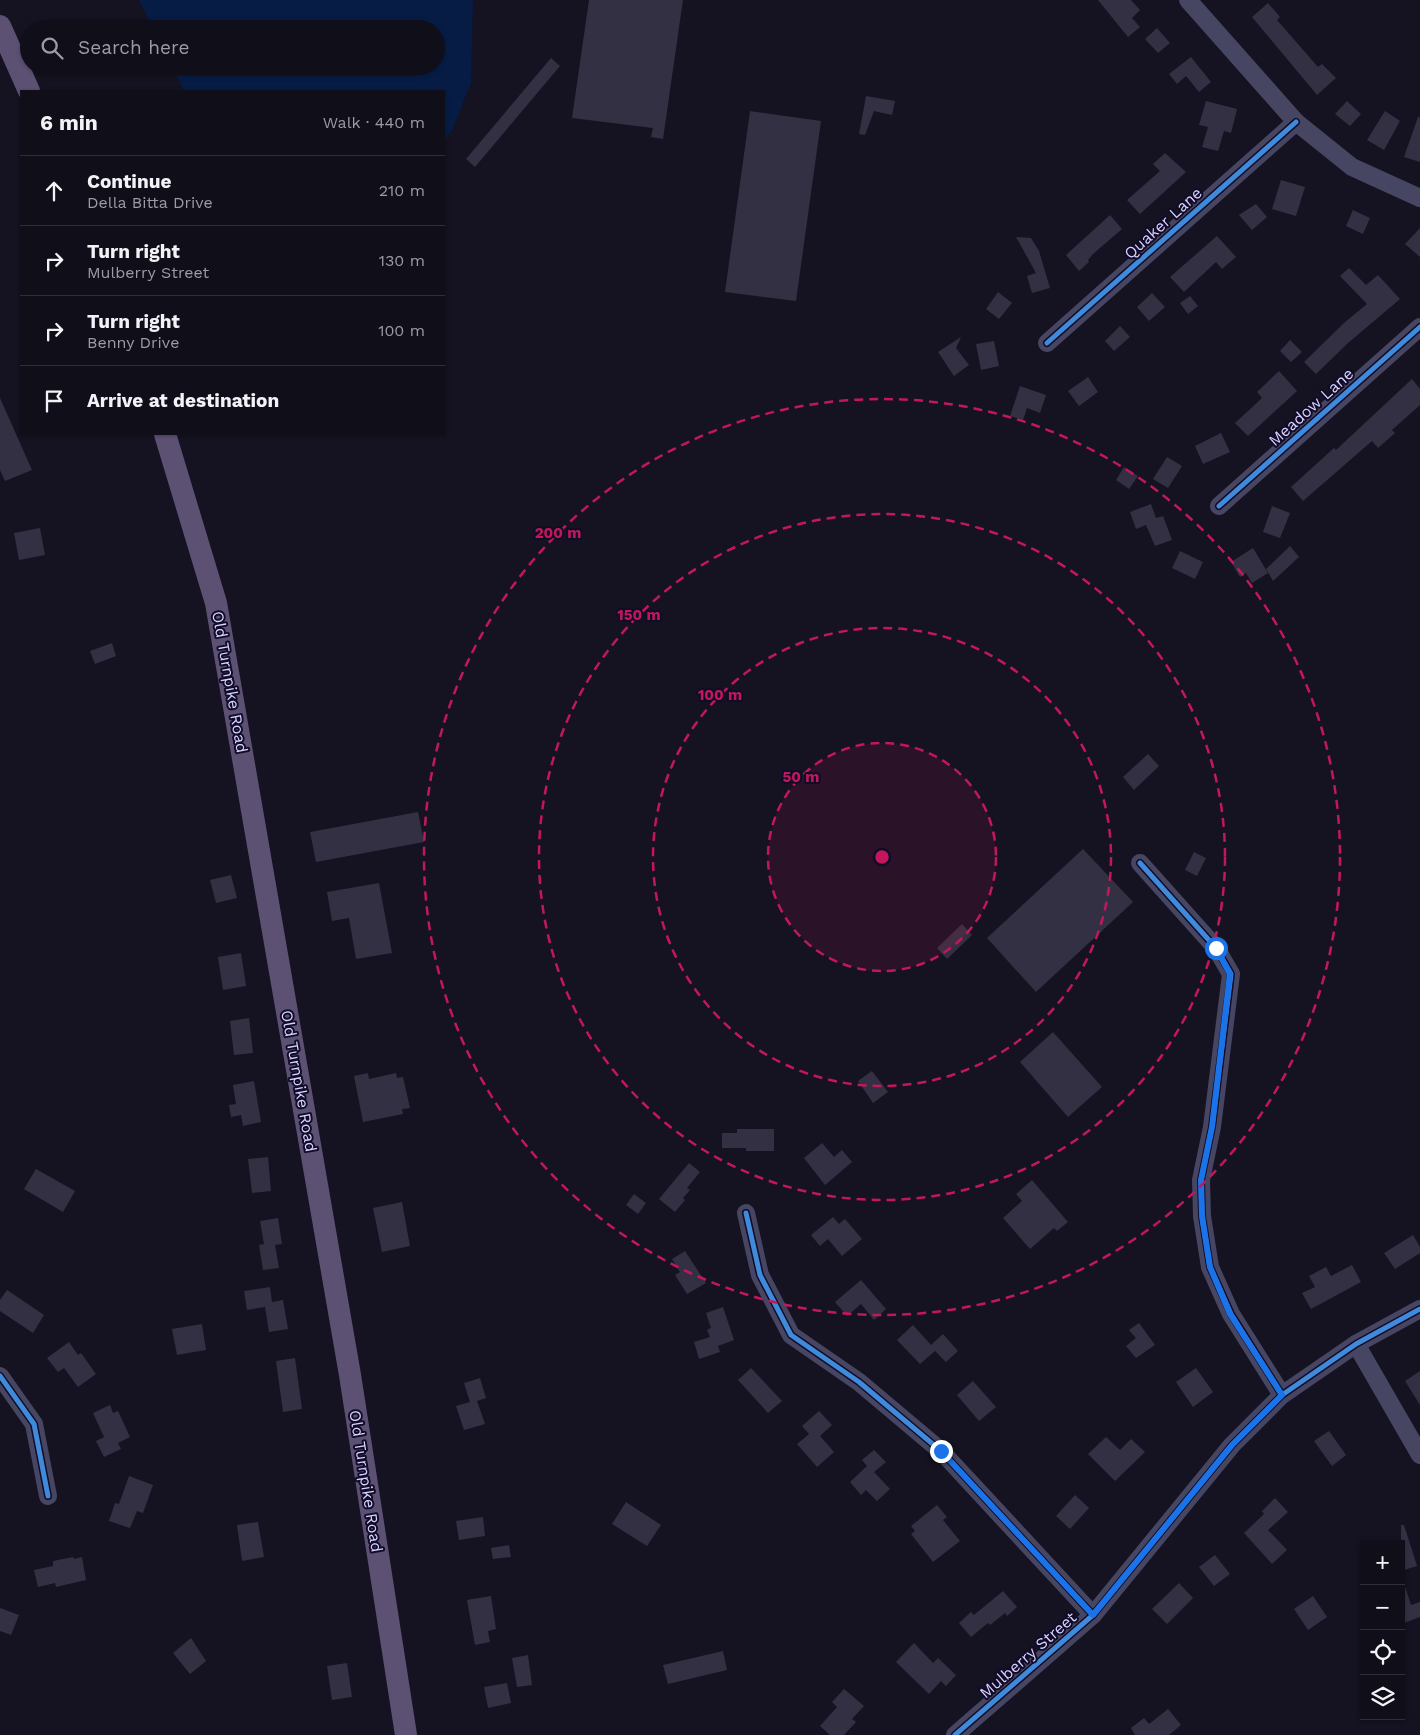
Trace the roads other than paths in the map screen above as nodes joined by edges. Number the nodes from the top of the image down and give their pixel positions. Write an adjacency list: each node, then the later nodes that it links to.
1 (1188, 0): 6 (street)
2 (0, 26): 3 (main road)
3 (20, 69)
4 (23, 75): 5 (main road)
5 (30, 90)
6 (1296, 122): 7 (street); 9 (street, Quaker Lane)
7 (1420, 198)
8 (1420, 327): 11 (street, Meadow Lane)
9 (1047, 343)
10 (165, 435): 21 (main road, Old Turnpike Road)
11 (1219, 506)
12 (1140, 863): 17 (street)
13 (746, 1213): 20 (street)
14 (1420, 1310): 15 (street, Mulberry Street)
15 (1356, 1344): 17 (street, Mulberry Street); 18 (street)
16 (0, 1376): 19 (street)
17 (1282, 1395): 20 (street, Mulberry Street)
18 (1420, 1455)
19 (48, 1496)
20 (1093, 1615): 22 (street, Mulberry Street)
21 (406, 1735)
22 (955, 1735)

